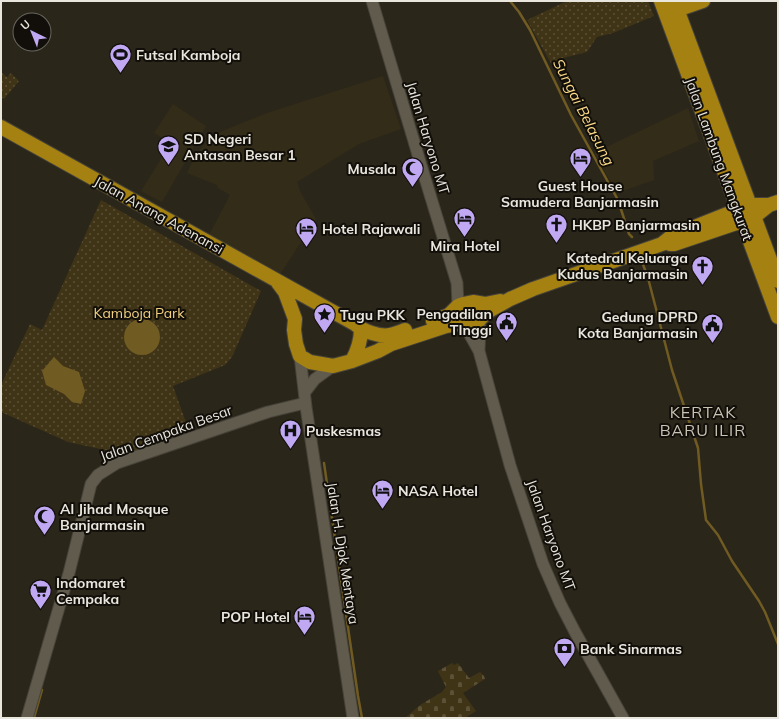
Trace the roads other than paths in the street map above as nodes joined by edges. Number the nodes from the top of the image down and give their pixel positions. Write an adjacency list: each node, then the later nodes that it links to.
1 (372, 1): 9 (street, Jalan Haryono MT)
2 (703, 1): 3 (highway)
3 (669, 4): 6 (highway, Jalan Lambung Mangkurat); 6 (highway, Jalan Lambung Mangkurat)
4 (1, 127): 7 (highway, Jalan Anang Adenansi)
5 (773, 203): 6 (highway)
6 (746, 213): 8 (highway, Jalan Lambung Mangkurat); 10 (highway); 14 (highway, Jalan Lambung Mangkurat)
7 (276, 280): 11 (highway, Jalan Anang Adenansi); 16 (highway)
8 (778, 281)
9 (457, 283): 12 (street, Jalan Haryono MT); 13 (street, Jalan Haryono MT)
10 (510, 299): 12 (highway); 15 (highway)
11 (316, 303): 16 (highway); 18 (highway)
12 (474, 303): 13 (highway); 15 (highway)
13 (458, 306): 18 (highway)
14 (778, 317)
15 (480, 318): 17 (highway); 19 (street, Jalan Haryono MT)
16 (295, 319): 20 (highway)
17 (465, 326): 19 (street, Jalan Haryono MT); 21 (highway)
18 (361, 329): 21 (highway)
19 (479, 351): 26 (street, Jalan Haryono MT)
20 (300, 356): 22 (highway); 23 (street, Jalan H. Djok Mentaya)
21 (352, 361): 22 (highway)
22 (333, 366): 23 (street)
23 (305, 398): 24 (street, Jalan Cempaka Besar); 25 (street, Jalan H. Djok Mentaya)
24 (27, 718)
25 (353, 718)
26 (623, 718)

